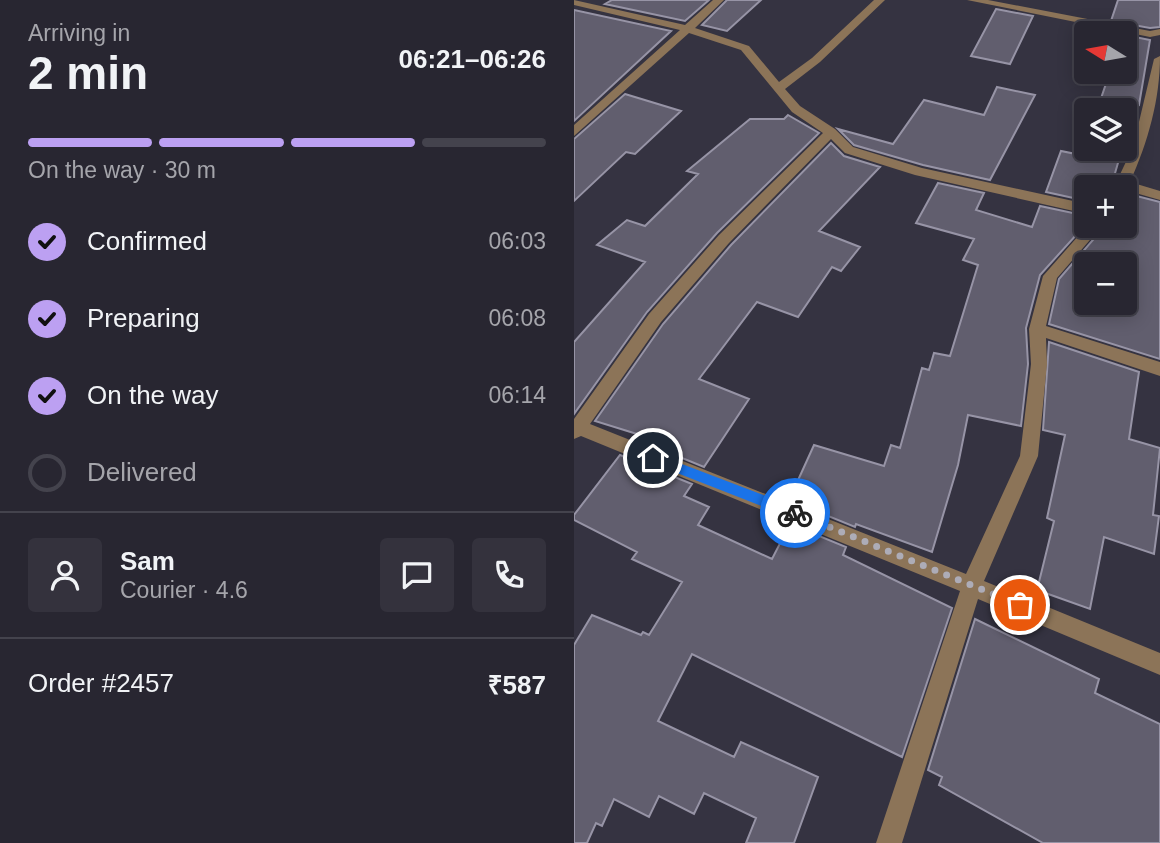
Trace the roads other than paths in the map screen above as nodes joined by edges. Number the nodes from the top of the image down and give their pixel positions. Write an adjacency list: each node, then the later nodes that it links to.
1 (719, 0): 6 (street)
2 (880, 0): 9 (street)
3 (972, 0): 5 (street)
4 (580, 4): 6 (street)
5 (1014, 4): 7 (street)
6 (690, 29): 9 (street); 10 (street)
7 (1160, 32)
8 (1160, 59): 12 (street)
9 (780, 87): 11 (street)
10 (574, 132)
11 (831, 132): 15 (street); 19 (street)
12 (1126, 175)
13 (1137, 189): 14 (street)
14 (1160, 196)
15 (1074, 206)
16 (1084, 238): 17 (street)
17 (1037, 329): 18 (street); 20 (street)
18 (1160, 369)
19 (576, 429): 20 (street)
20 (972, 585): 21 (street); 22 (street)
21 (1160, 664)
22 (889, 843)

